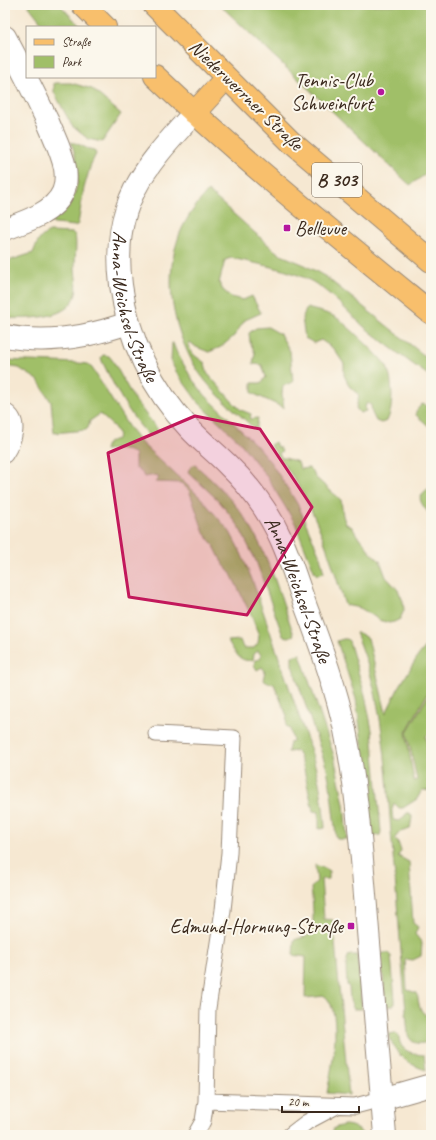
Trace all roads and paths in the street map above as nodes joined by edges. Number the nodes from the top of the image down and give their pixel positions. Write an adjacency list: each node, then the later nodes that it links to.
1 (83, 5): 3 (main road)
2 (154, 5): 8 (main road, Niederwerrner Straße / B 303)
3 (104, 26)
4 (5, 37): 5 (street)
5 (26, 76)
6 (156, 77): 9 (main road, B 303)
7 (27, 78): 10 (street)
8 (226, 78): 9 (main road); 11 (main road, Niederwerrner Straße / B 303)
9 (194, 113): 12 (main road, B 303); 13 (street, Anna-Weichsel-Straße)
10 (5, 229)
11 (431, 261)
12 (431, 313)
13 (128, 323): 14 (street); 19 (street, Anna-Weichsel-Straße)
14 (5, 336)
15 (5, 411): 16 (lane)
16 (5, 455)
17 (156, 734): 20 (lane)
18 (431, 1085): 19 (street)
19 (382, 1099): 21 (lane); 24 (street, Anna-Weichsel-Straße)
20 (206, 1101): 21 (lane); 22 (lane)
21 (338, 1105): 23 (lane)
22 (195, 1135)
23 (290, 1135)
24 (385, 1135)

